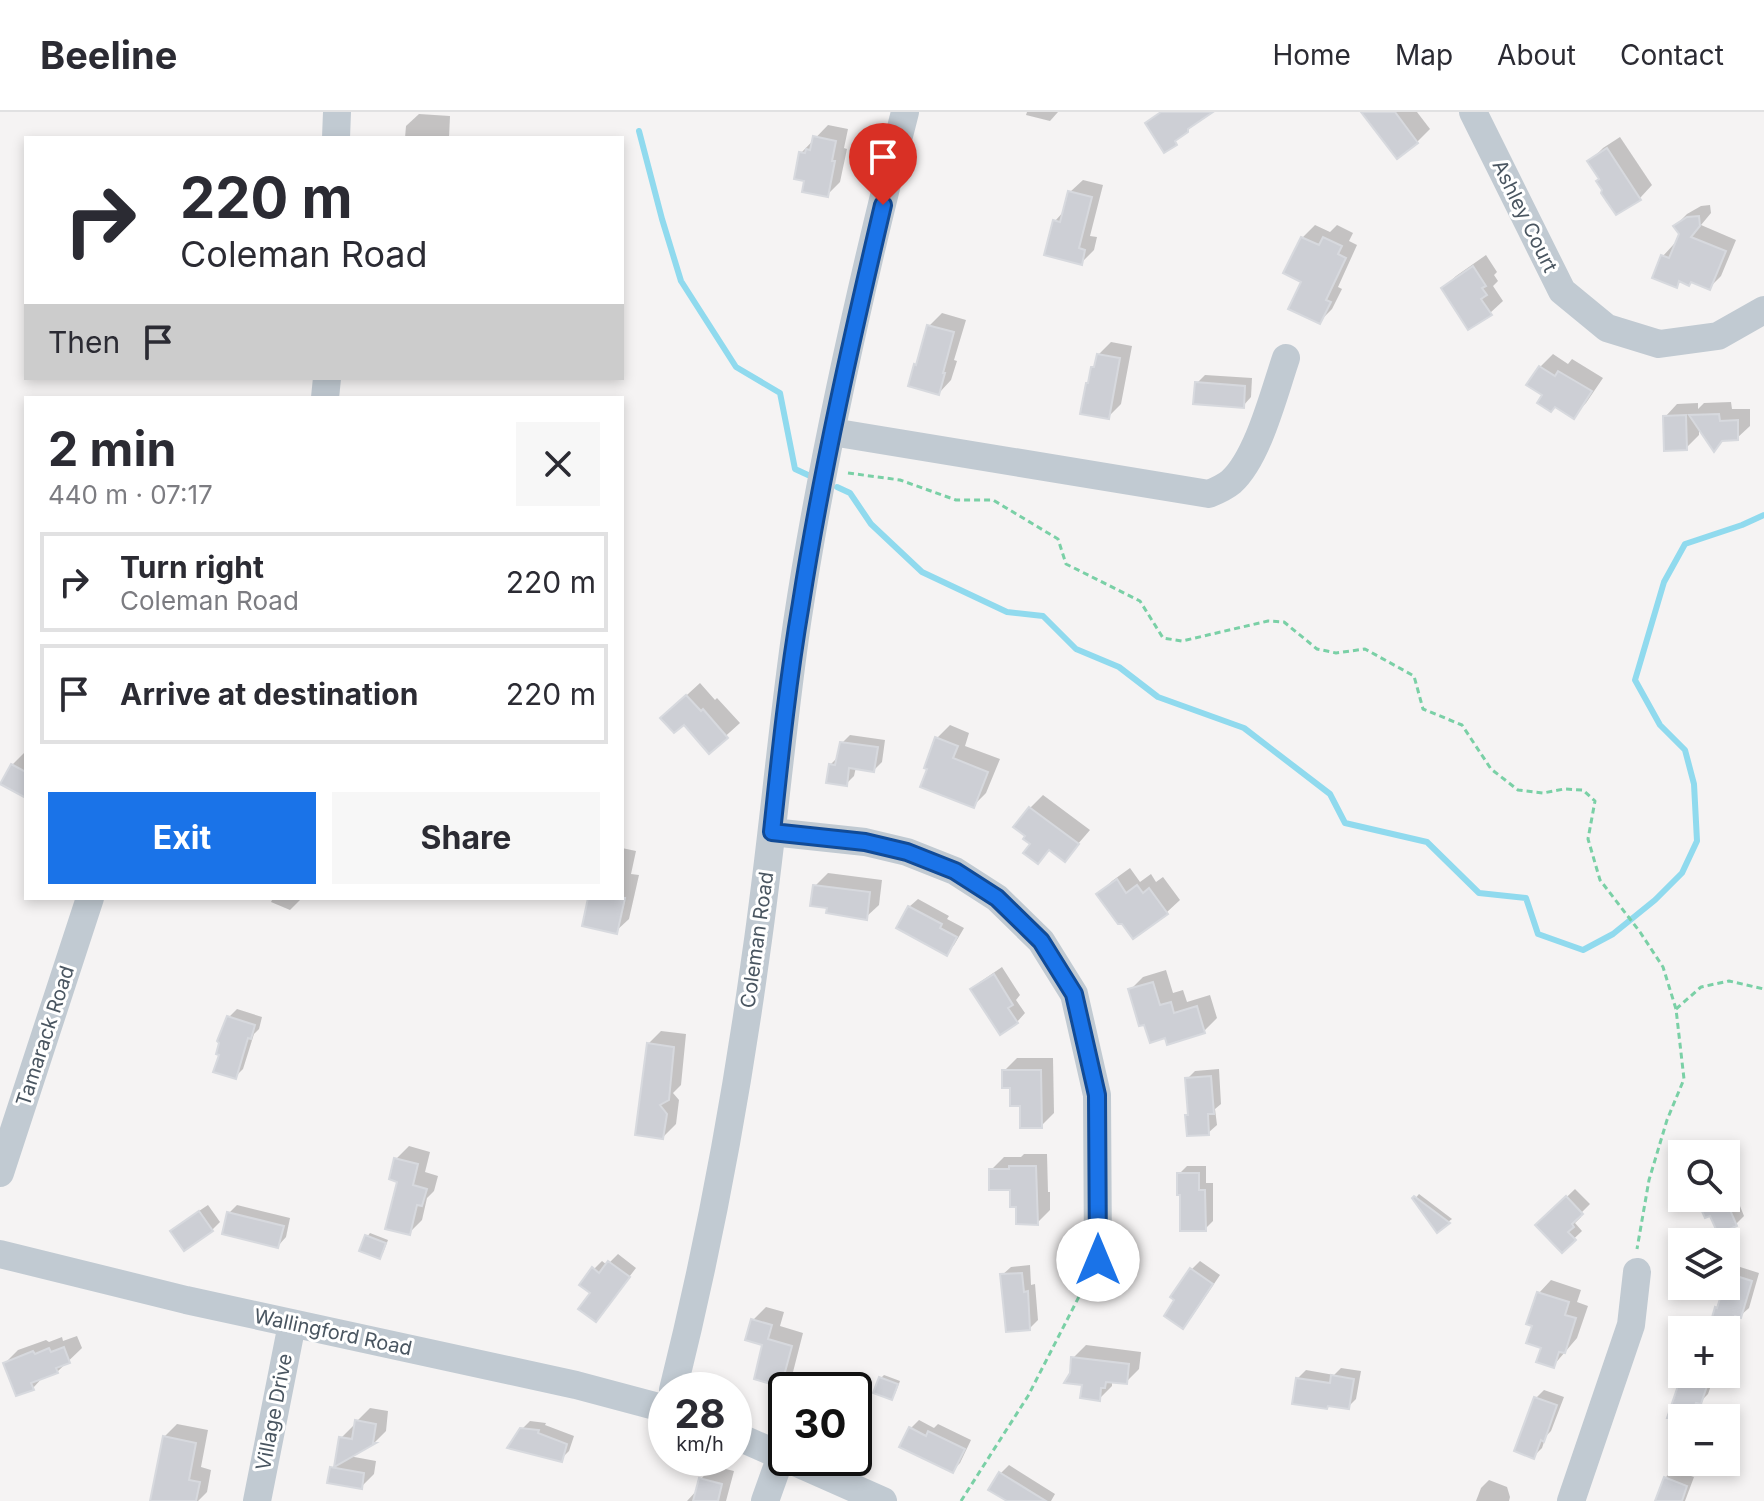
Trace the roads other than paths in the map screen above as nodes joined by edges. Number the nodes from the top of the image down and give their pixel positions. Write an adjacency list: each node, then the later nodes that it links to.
1 (337, 112): 4 (street)
2 (905, 112): 7 (street, Coleman Road)
3 (1473, 112): 5 (street, Ashley Court)
4 (336, 136)
5 (1764, 310)
6 (1286, 358): 7 (street)
7 (832, 432): 8 (street, Coleman Road)
8 (772, 832): 12 (street); 15 (street, Coleman Road)
9 (89, 900): 10 (street, Tamarack Road)
10 (0, 1173)
11 (0, 1254): 14 (street, Wallingford Road)
12 (1098, 1260)
13 (1637, 1272): 22 (street)
14 (292, 1324): 16 (street, Wallingford Road); 19 (street, Village Drive)
15 (677, 1372)
16 (648, 1404)
17 (774, 1476): 20 (street)
18 (826, 1476): 21 (street)
19 (257, 1501)
20 (765, 1501)
21 (883, 1501)
22 (1571, 1501)

